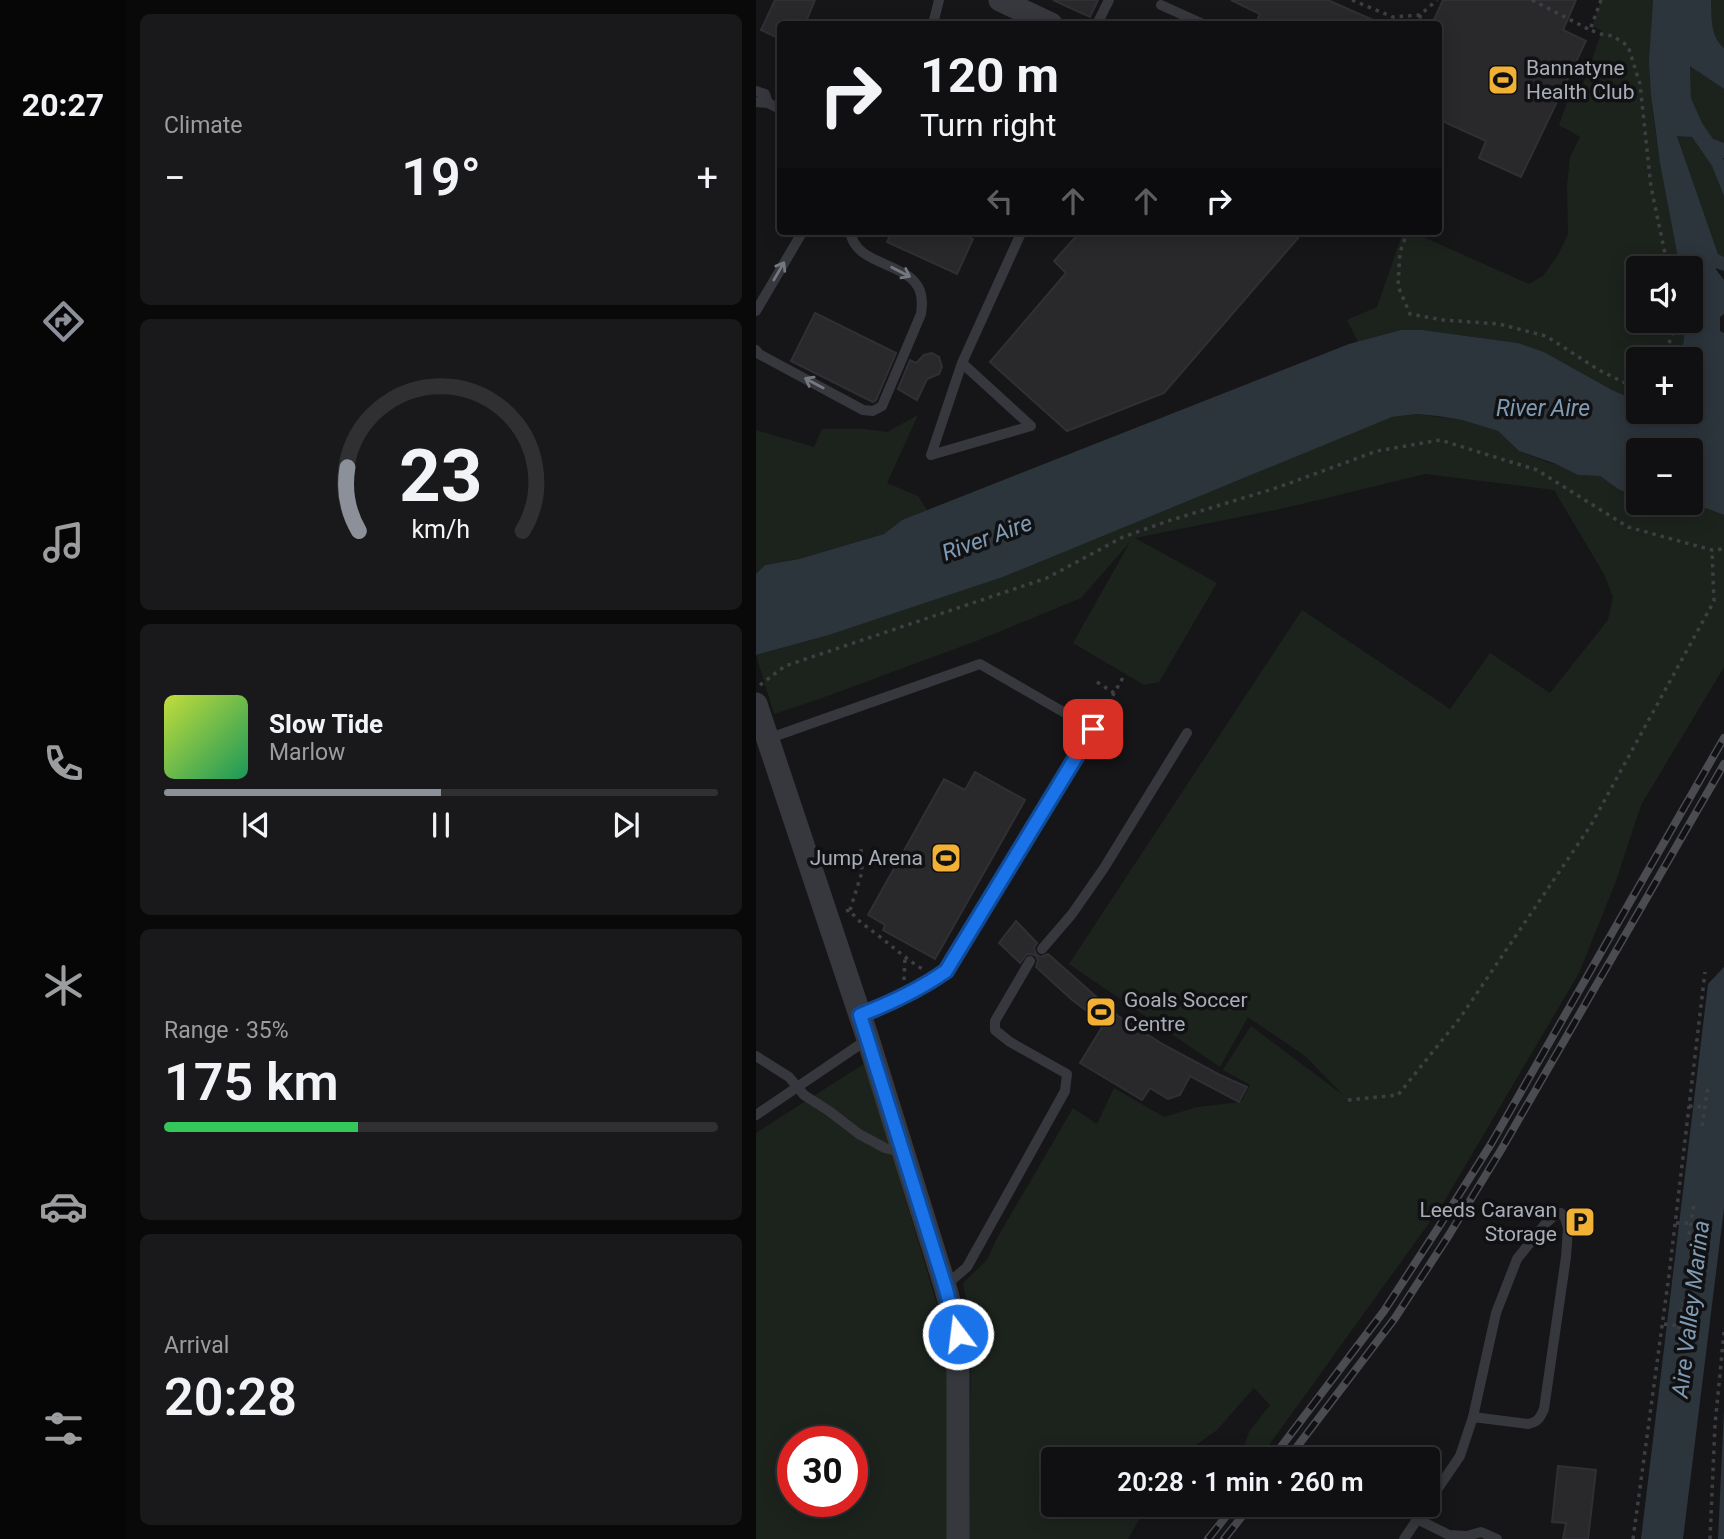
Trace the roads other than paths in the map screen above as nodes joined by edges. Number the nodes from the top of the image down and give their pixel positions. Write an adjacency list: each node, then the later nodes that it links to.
1 (939, 0): 5 (lane)
2 (1000, 0): 6 (street)
3 (1109, 0): 7 (lane)
4 (1161, 5): 8 (lane)
5 (934, 21)
6 (1045, 21)
7 (1098, 21)
8 (1196, 21)
9 (756, 91): 11 (lane)
10 (756, 102): 11 (lane)
11 (768, 103): 12 (lane)
12 (777, 108)
13 (801, 235): 16 (lane, one-way to 13)
14 (851, 235): 17 (lane, one-way to 17)
15 (1020, 235): 18 (lane)
16 (756, 312)
17 (756, 351)
18 (962, 363): 18 (lane)
19 (756, 704): 21 (street)
20 (1187, 733): 22 (lane)
21 (767, 739): 24 (street); 24 (lane)
22 (1042, 949)
23 (1030, 961): 30 (lane)
24 (860, 1015): 25 (street)
25 (868, 1039): 27 (lane); 29 (street)
26 (756, 1056): 27 (lane)
27 (797, 1087): 28 (lane); 29 (lane)
28 (756, 1115)
29 (904, 1153): 30 (street)
30 (945, 1286): 34 (street)
31 (1474, 1417): 31 (lane); 32 (lane)
32 (1440, 1485)
33 (1417, 1519): 35 (lane); 36 (lane)
34 (958, 1539)
35 (1404, 1539)
36 (1497, 1539)

